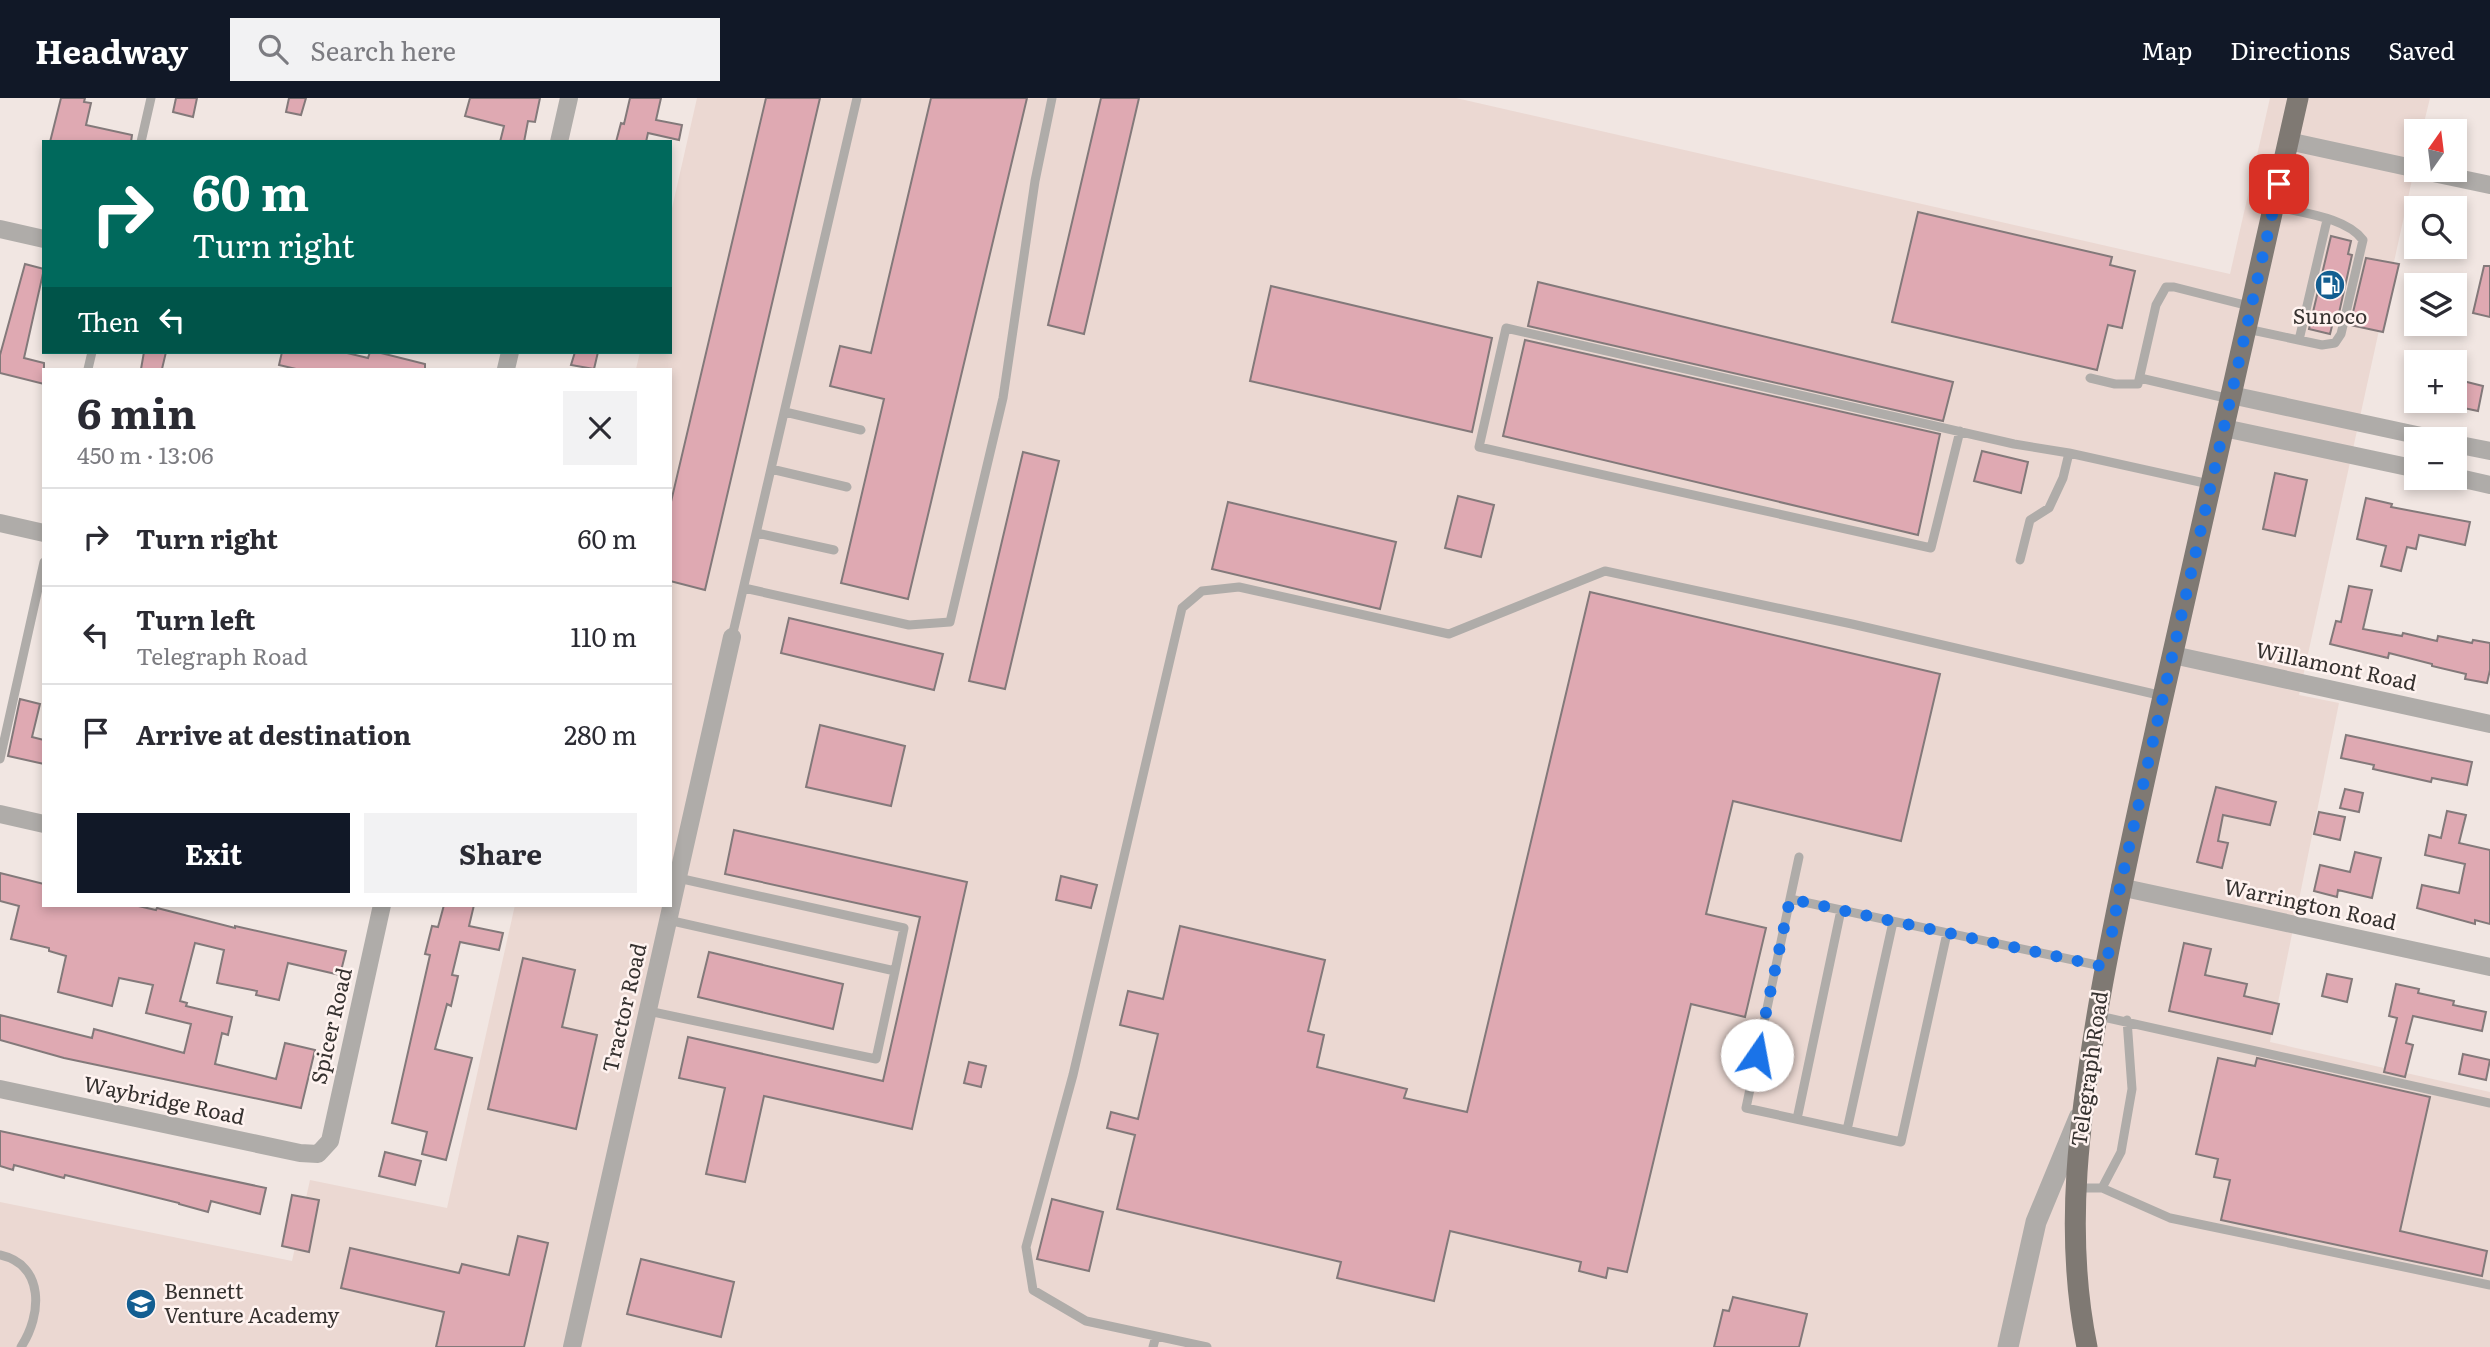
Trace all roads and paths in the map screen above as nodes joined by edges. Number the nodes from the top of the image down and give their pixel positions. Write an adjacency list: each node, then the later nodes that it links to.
1 (151, 98): 6 (lane)
2 (569, 98): 7 (street)
3 (857, 98): 22 (lane)
4 (1052, 98): 42 (lane)
5 (2298, 98): 8 (main road, Telegraph Road)
6 (141, 140)
7 (559, 140)
8 (2288, 141): 9 (street); 12 (main road, Telegraph Road)
9 (2404, 166)
10 (2468, 180): 11 (street)
11 (2490, 185)
12 (2274, 206): 13 (lane); 16 (main road, Telegraph Road)
13 (2327, 220): 18 (lane); 18 (lane)
14 (0, 229): 15 (street)
15 (42, 239)
16 (2251, 306): 17 (main road, Telegraph Road); 20 (lane)
17 (2246, 328): 18 (lane); 21 (main road, Telegraph Road)
18 (2299, 340)
19 (2090, 378): 20 (lane)
20 (2140, 378): 21 (lane)
21 (2231, 397): 23 (main road, Telegraph Road); 26 (street)
22 (785, 412): 24 (lane); 31 (lane)
23 (2224, 428): 30 (street); 33 (main road, Telegraph Road)
24 (860, 430)
25 (1960, 431): 25 (lane); 29 (lane)
26 (2404, 433)
27 (2467, 446): 28 (street)
28 (2490, 451)
29 (2069, 453): 33 (lane); 40 (lane)
30 (2404, 466)
31 (771, 469): 35 (lane); 38 (lane)
32 (2467, 480): 34 (street)
33 (2211, 485): 44 (main road, Telegraph Road)
34 (2490, 485)
35 (847, 487)
36 (0, 523): 37 (street)
37 (42, 533)
38 (757, 533): 39 (lane); 42 (lane)
39 (834, 550)
40 (2020, 559)
41 (42, 571): 47 (lane)
42 (744, 588): 43 (lane)
43 (732, 637): 51 (street, Tractor Road)
44 (2172, 655): 45 (main road, Telegraph Road); 46 (street, Willamont Road)
45 (2163, 696): 52 (main road, Telegraph Road); 77 (lane)
46 (2490, 724)
47 (0, 759)
48 (0, 814): 49 (street)
49 (42, 824)
50 (1799, 857): 53 (lane)
51 (678, 878): 54 (street, Tractor Road); 63 (lane)
52 (2120, 887): 61 (main road, Telegraph Road); 62 (street, Warrington Road)
53 (1790, 899): 57 (lane); 70 (lane)
54 (672, 903)
55 (383, 907): 72 (street, Spicer Road)
56 (671, 907): 58 (street, Tractor Road)
57 (1841, 910): 59 (lane); 70 (lane)
58 (668, 920): 63 (lane); 64 (street, Tractor Road)
59 (1893, 922): 60 (lane); 71 (lane)
60 (1947, 933): 61 (lane); 71 (lane)
61 (2106, 967): 65 (main road, Telegraph Road)
62 (2490, 967)
63 (895, 971): 64 (lane)
64 (648, 1011): 79 (street, Tractor Road)
65 (2097, 1015): 66 (lane); 69 (main road, Telegraph Road)
66 (2127, 1020): 68 (lane); 74 (lane)
67 (0, 1089): 72 (street, Waybridge Road)
68 (2490, 1103)
69 (2081, 1113): 73 (main road, Telegraph Road); 82 (street)
70 (1797, 1119): 71 (lane)
71 (1847, 1130)
72 (318, 1154)
73 (2075, 1188): 74 (lane); 83 (main road, Telegraph Road)
74 (2102, 1188): 76 (lane)
75 (0, 1255): 78 (lane)
76 (2490, 1285)
77 (1156, 1336): 80 (lane); 81 (lane)
78 (21, 1347)
79 (572, 1347)
80 (1153, 1347)
81 (1207, 1347)
82 (2008, 1347)
83 (2087, 1347)

